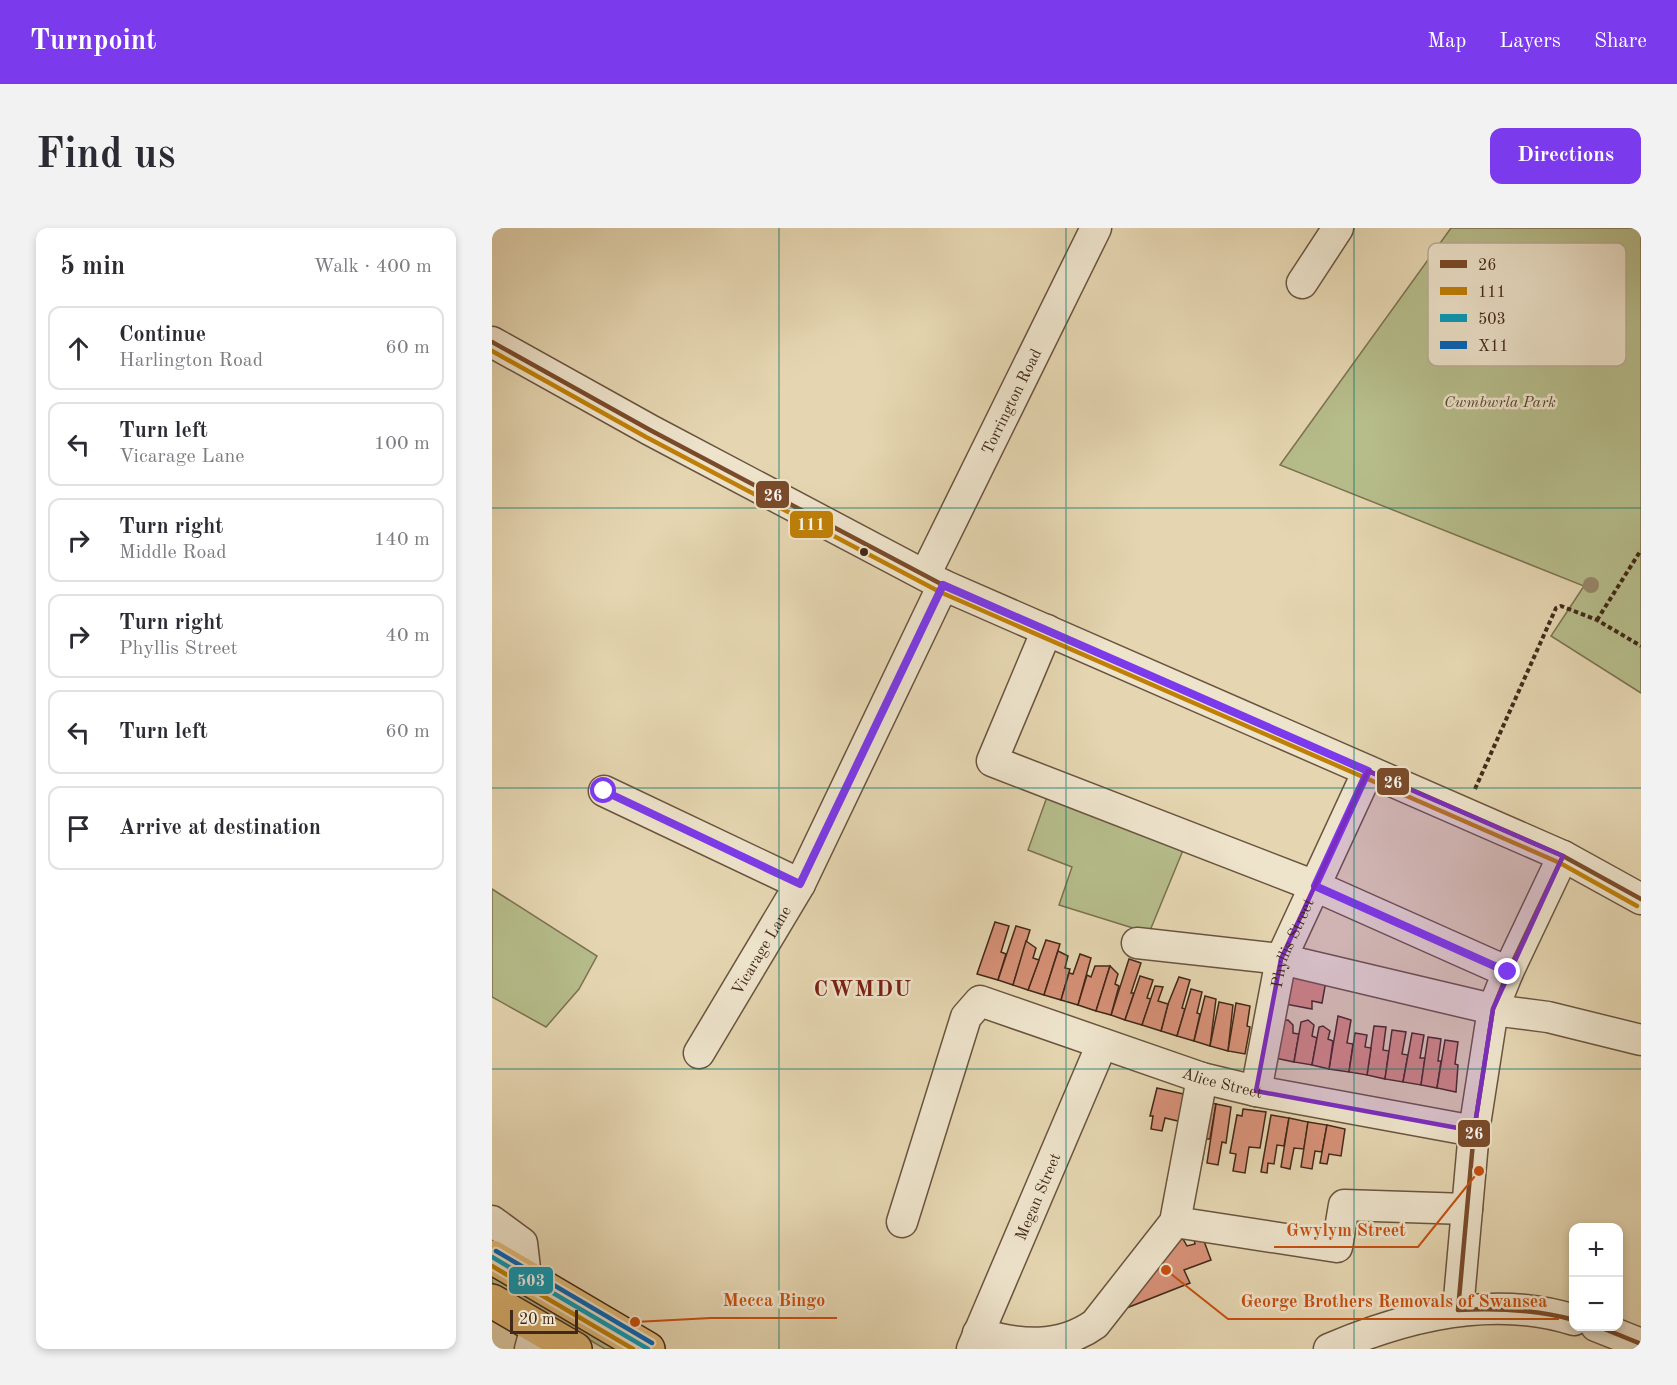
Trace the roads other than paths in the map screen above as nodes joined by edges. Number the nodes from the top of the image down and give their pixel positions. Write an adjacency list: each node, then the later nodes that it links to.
1 (1096, 228): 5 (street, Torrington Road)
2 (1338, 228): 3 (street)
3 (1302, 283)
4 (492, 342): 5 (street)
5 (934, 580): 6 (street); 10 (street, Vicarage Lane)
6 (1047, 630): 7 (street); 11 (street)
7 (1368, 771): 9 (street); 11 (street, Phyllis Street)
8 (604, 791): 10 (street)
9 (1563, 856): 12 (street); 15 (street)
10 (800, 884): 19 (street, Vicarage Lane)
11 (1315, 886): 14 (street, Phyllis Street); 15 (street)
12 (1641, 899)
13 (1137, 943): 14 (street)
14 (1281, 959): 16 (street); 21 (street, Phyllis Street)
15 (1508, 972): 16 (street)
16 (1493, 1010): 17 (street); 22 (street)
17 (1641, 1040)
18 (1102, 1044): 20 (street, Alice Street); 25 (street, Alice Street); 34 (street, Megan Street)
19 (699, 1053)
20 (1202, 1078): 21 (street, Alice Street); 26 (street)
21 (1256, 1091): 22 (street, Alice Street)
22 (1474, 1131): 23 (street)
23 (1467, 1209): 26 (street); 30 (street)
24 (492, 1221): 28 (street)
25 (902, 1222)
26 (1175, 1222): 34 (street)
27 (492, 1257): 28 (main road)
28 (526, 1277): 37 (main road)
29 (492, 1301): 33 (main road)
30 (1458, 1310): 31 (street); 38 (street)
31 (1569, 1319)
32 (1608, 1331): 35 (street)
33 (533, 1338): 36 (main road)
34 (975, 1341)
35 (1641, 1344)
36 (575, 1349)
37 (648, 1349)
38 (1329, 1349)

